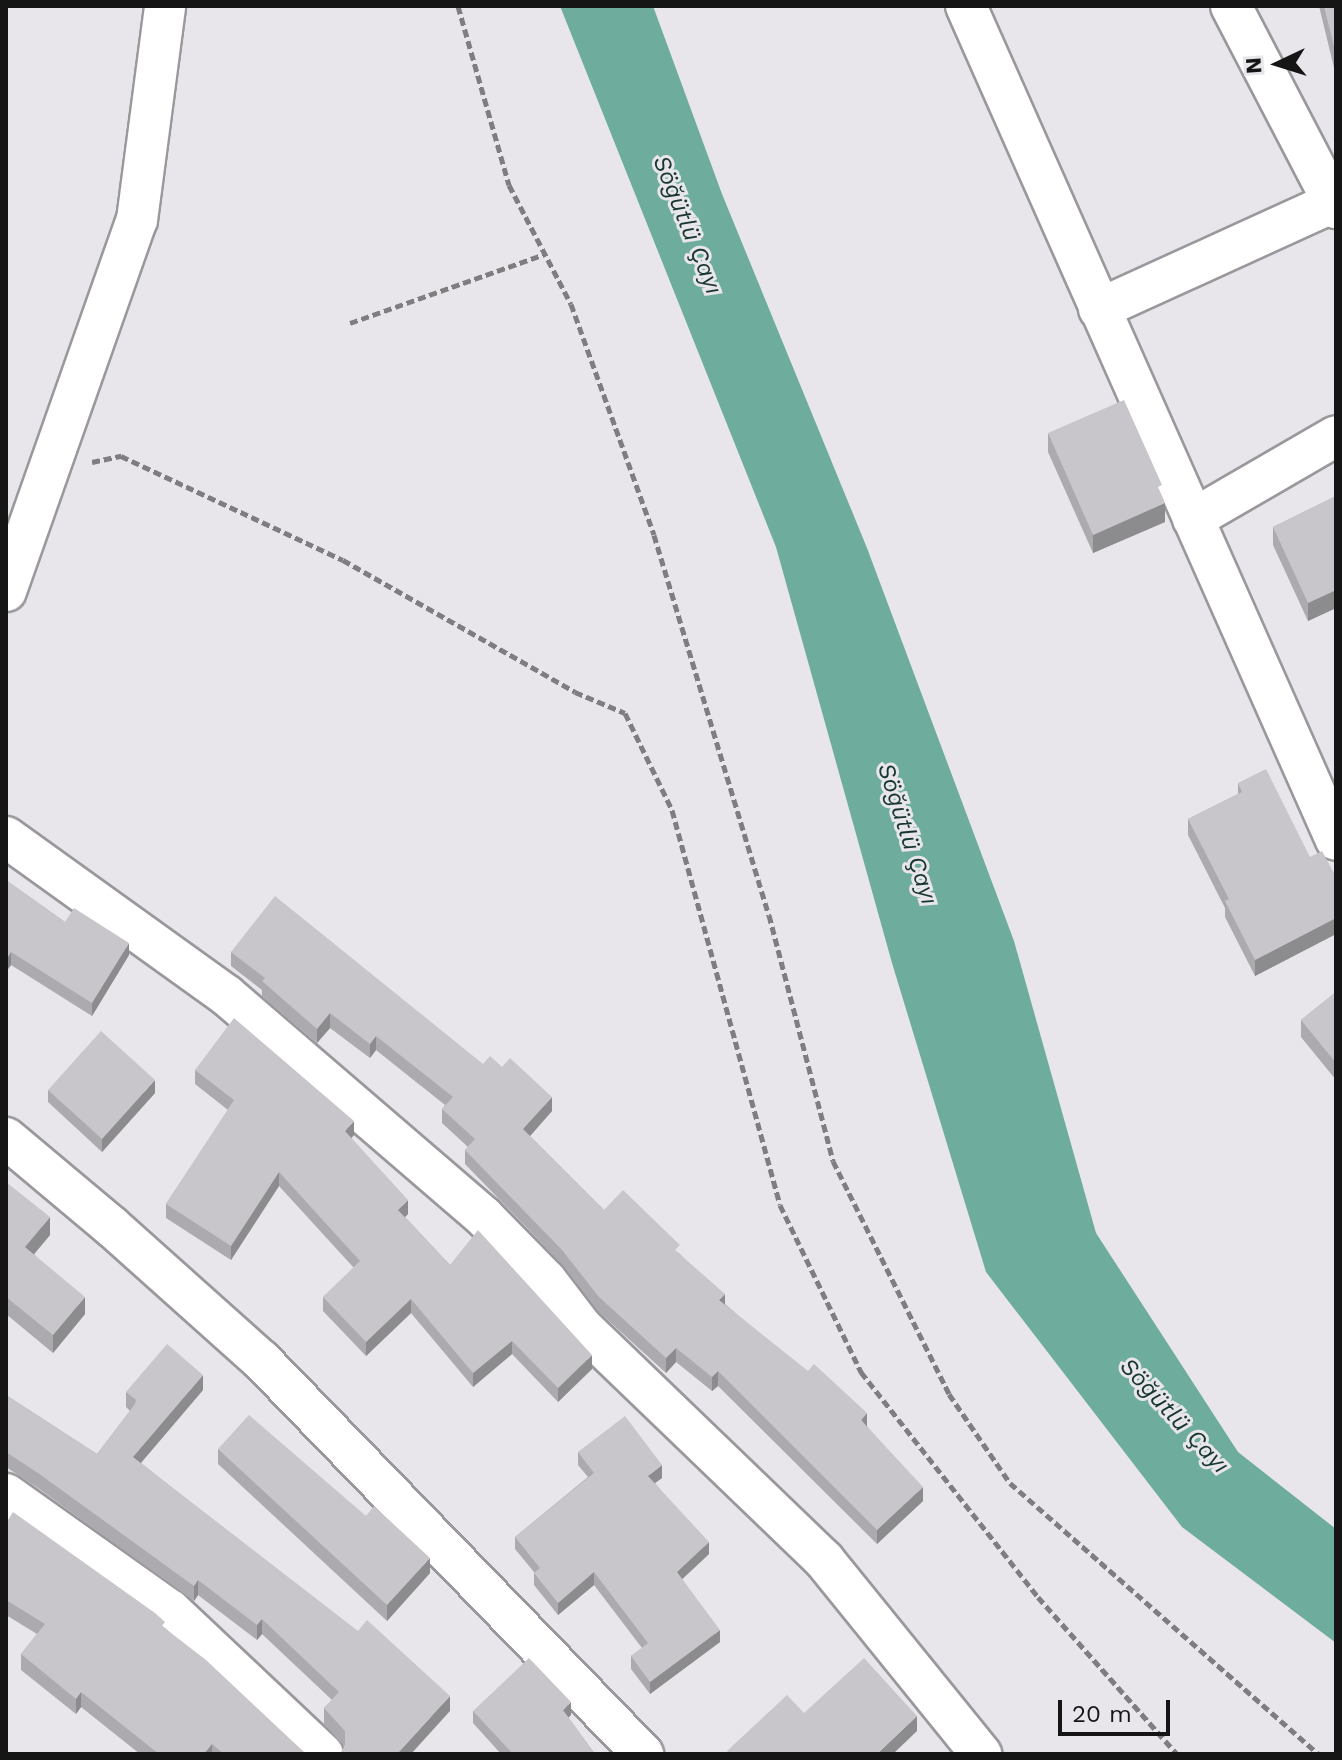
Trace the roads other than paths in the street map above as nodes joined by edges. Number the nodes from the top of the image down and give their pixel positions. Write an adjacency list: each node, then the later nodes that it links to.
1 (165, 6): 8 (street)
2 (966, 6): 5 (street)
3 (1231, 6): 4 (street)
4 (1335, 204): 5 (street)
5 (1099, 309): 7 (street)
6 (1336, 436): 7 (street)
7 (1193, 519): 10 (street)
8 (6, 591)
9 (6, 837): 15 (street)
10 (1336, 840)
11 (6, 1138): 14 (street)
12 (6, 1494): 13 (street)
13 (323, 1754)
14 (643, 1754)
15 (981, 1754)

